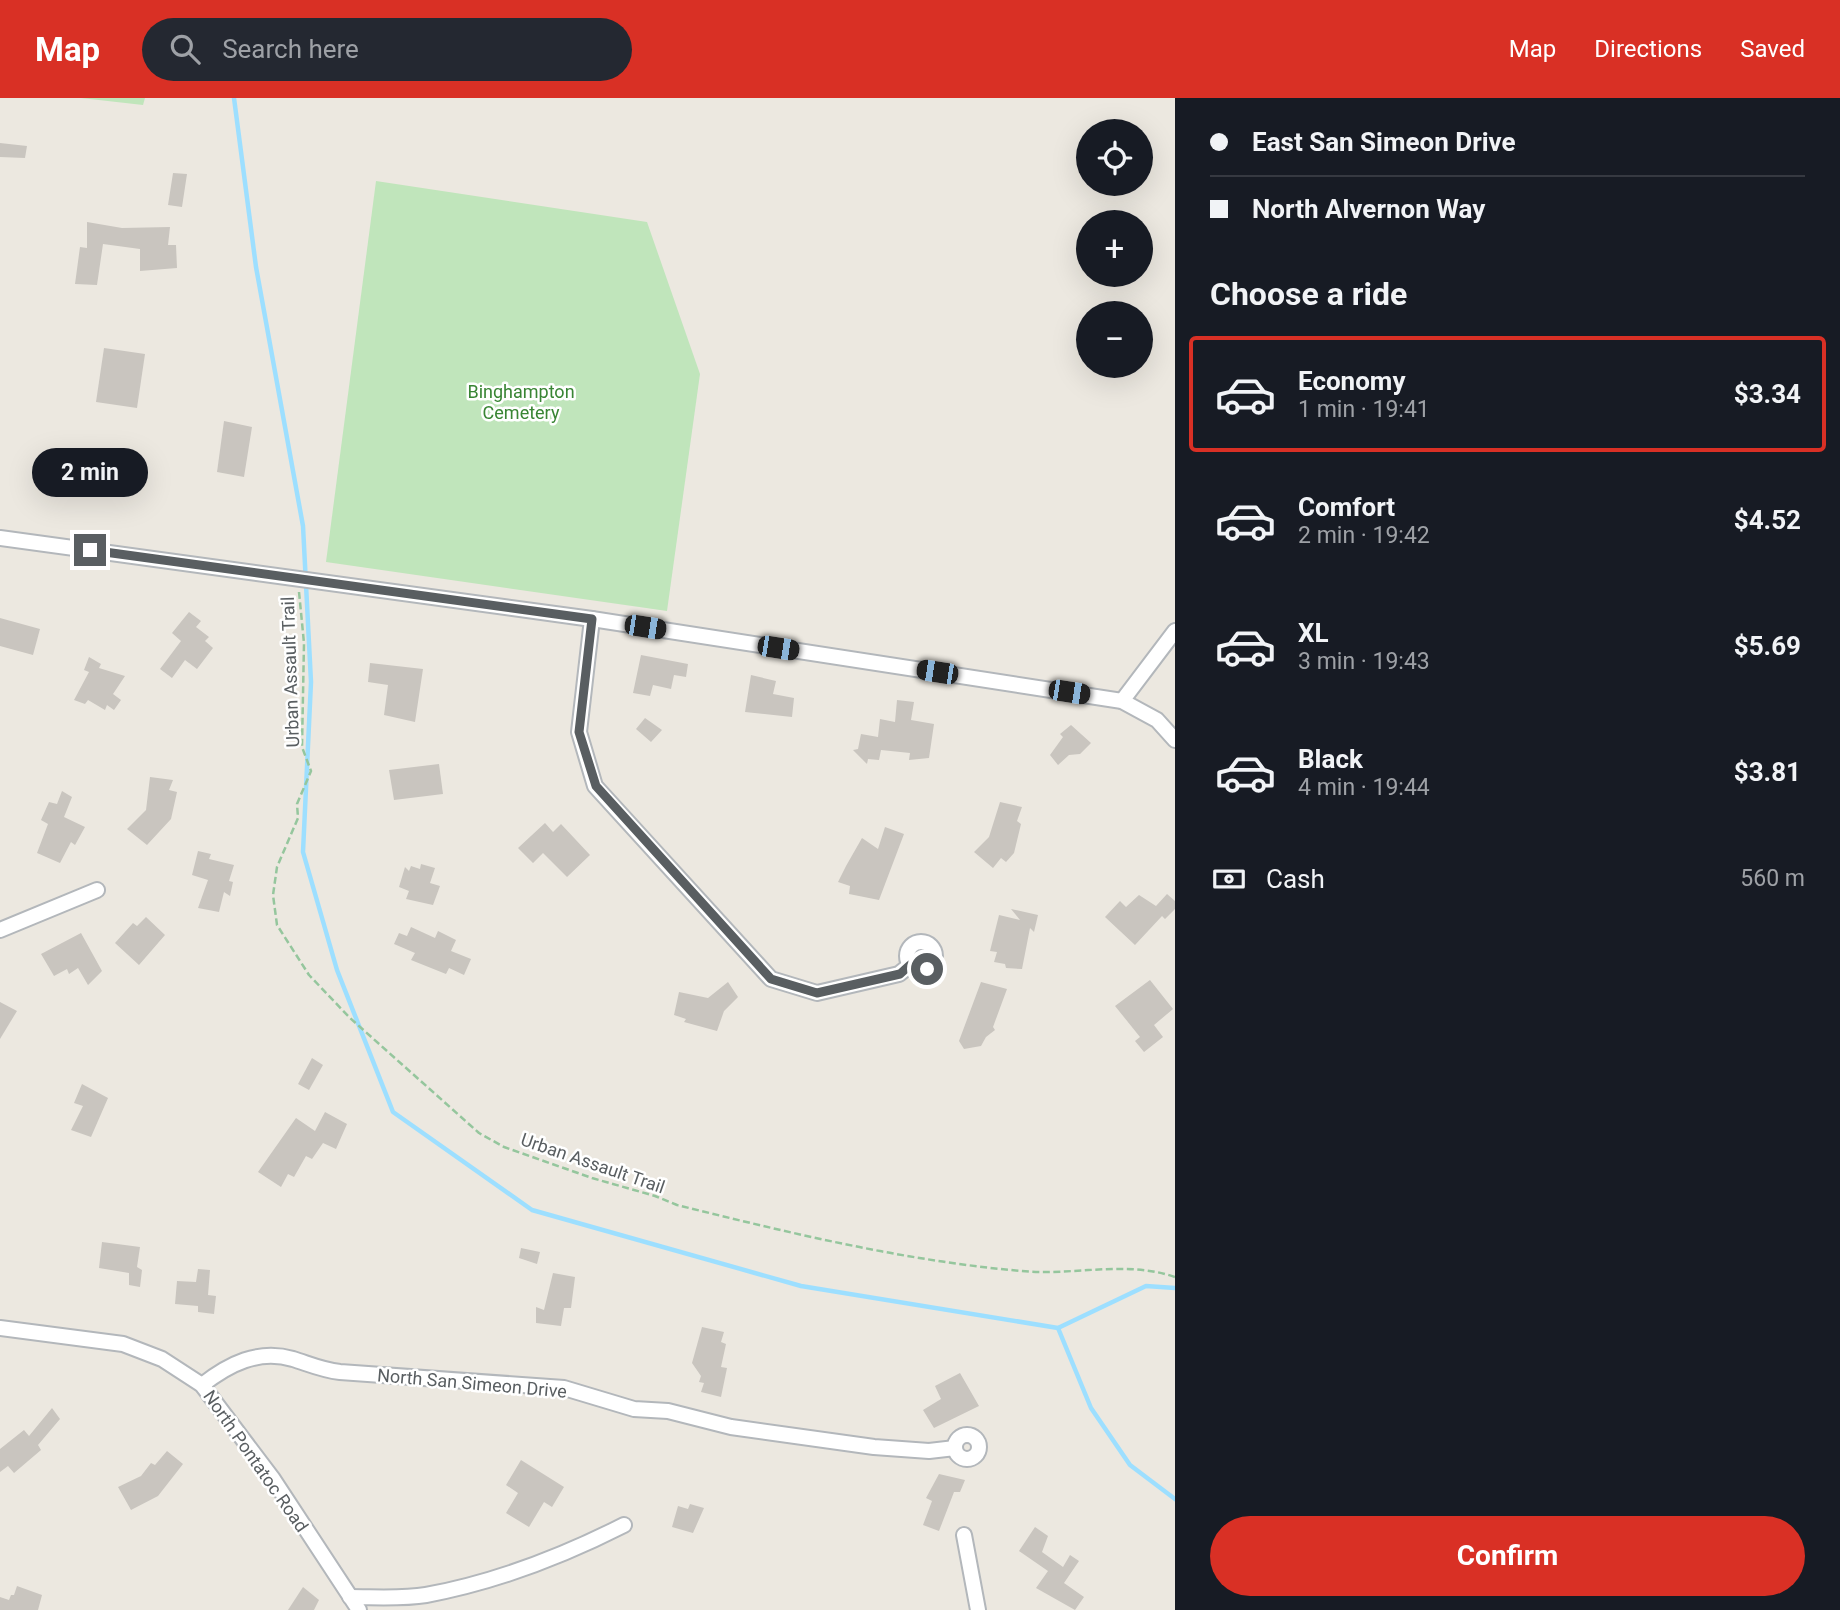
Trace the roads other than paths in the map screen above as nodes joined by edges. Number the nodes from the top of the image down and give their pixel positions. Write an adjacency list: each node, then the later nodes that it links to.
1 (0, 538): 2 (street)
2 (592, 619): 4 (street); 8 (street)
3 (1175, 631): 4 (street)
4 (1122, 701): 5 (street)
5 (1175, 740)
6 (97, 890): 7 (street)
7 (0, 930)
8 (910, 965)
9 (0, 1328): 10 (street, North Pontatoc Road)
10 (202, 1385): 11 (street, North San Simeon Drive); 14 (street, North Pontatoc Road)
11 (955, 1448)
12 (624, 1525): 14 (street)
13 (964, 1535): 16 (street)
14 (350, 1597): 15 (street, North Pontatoc Road)
15 (359, 1610)
16 (978, 1610)

